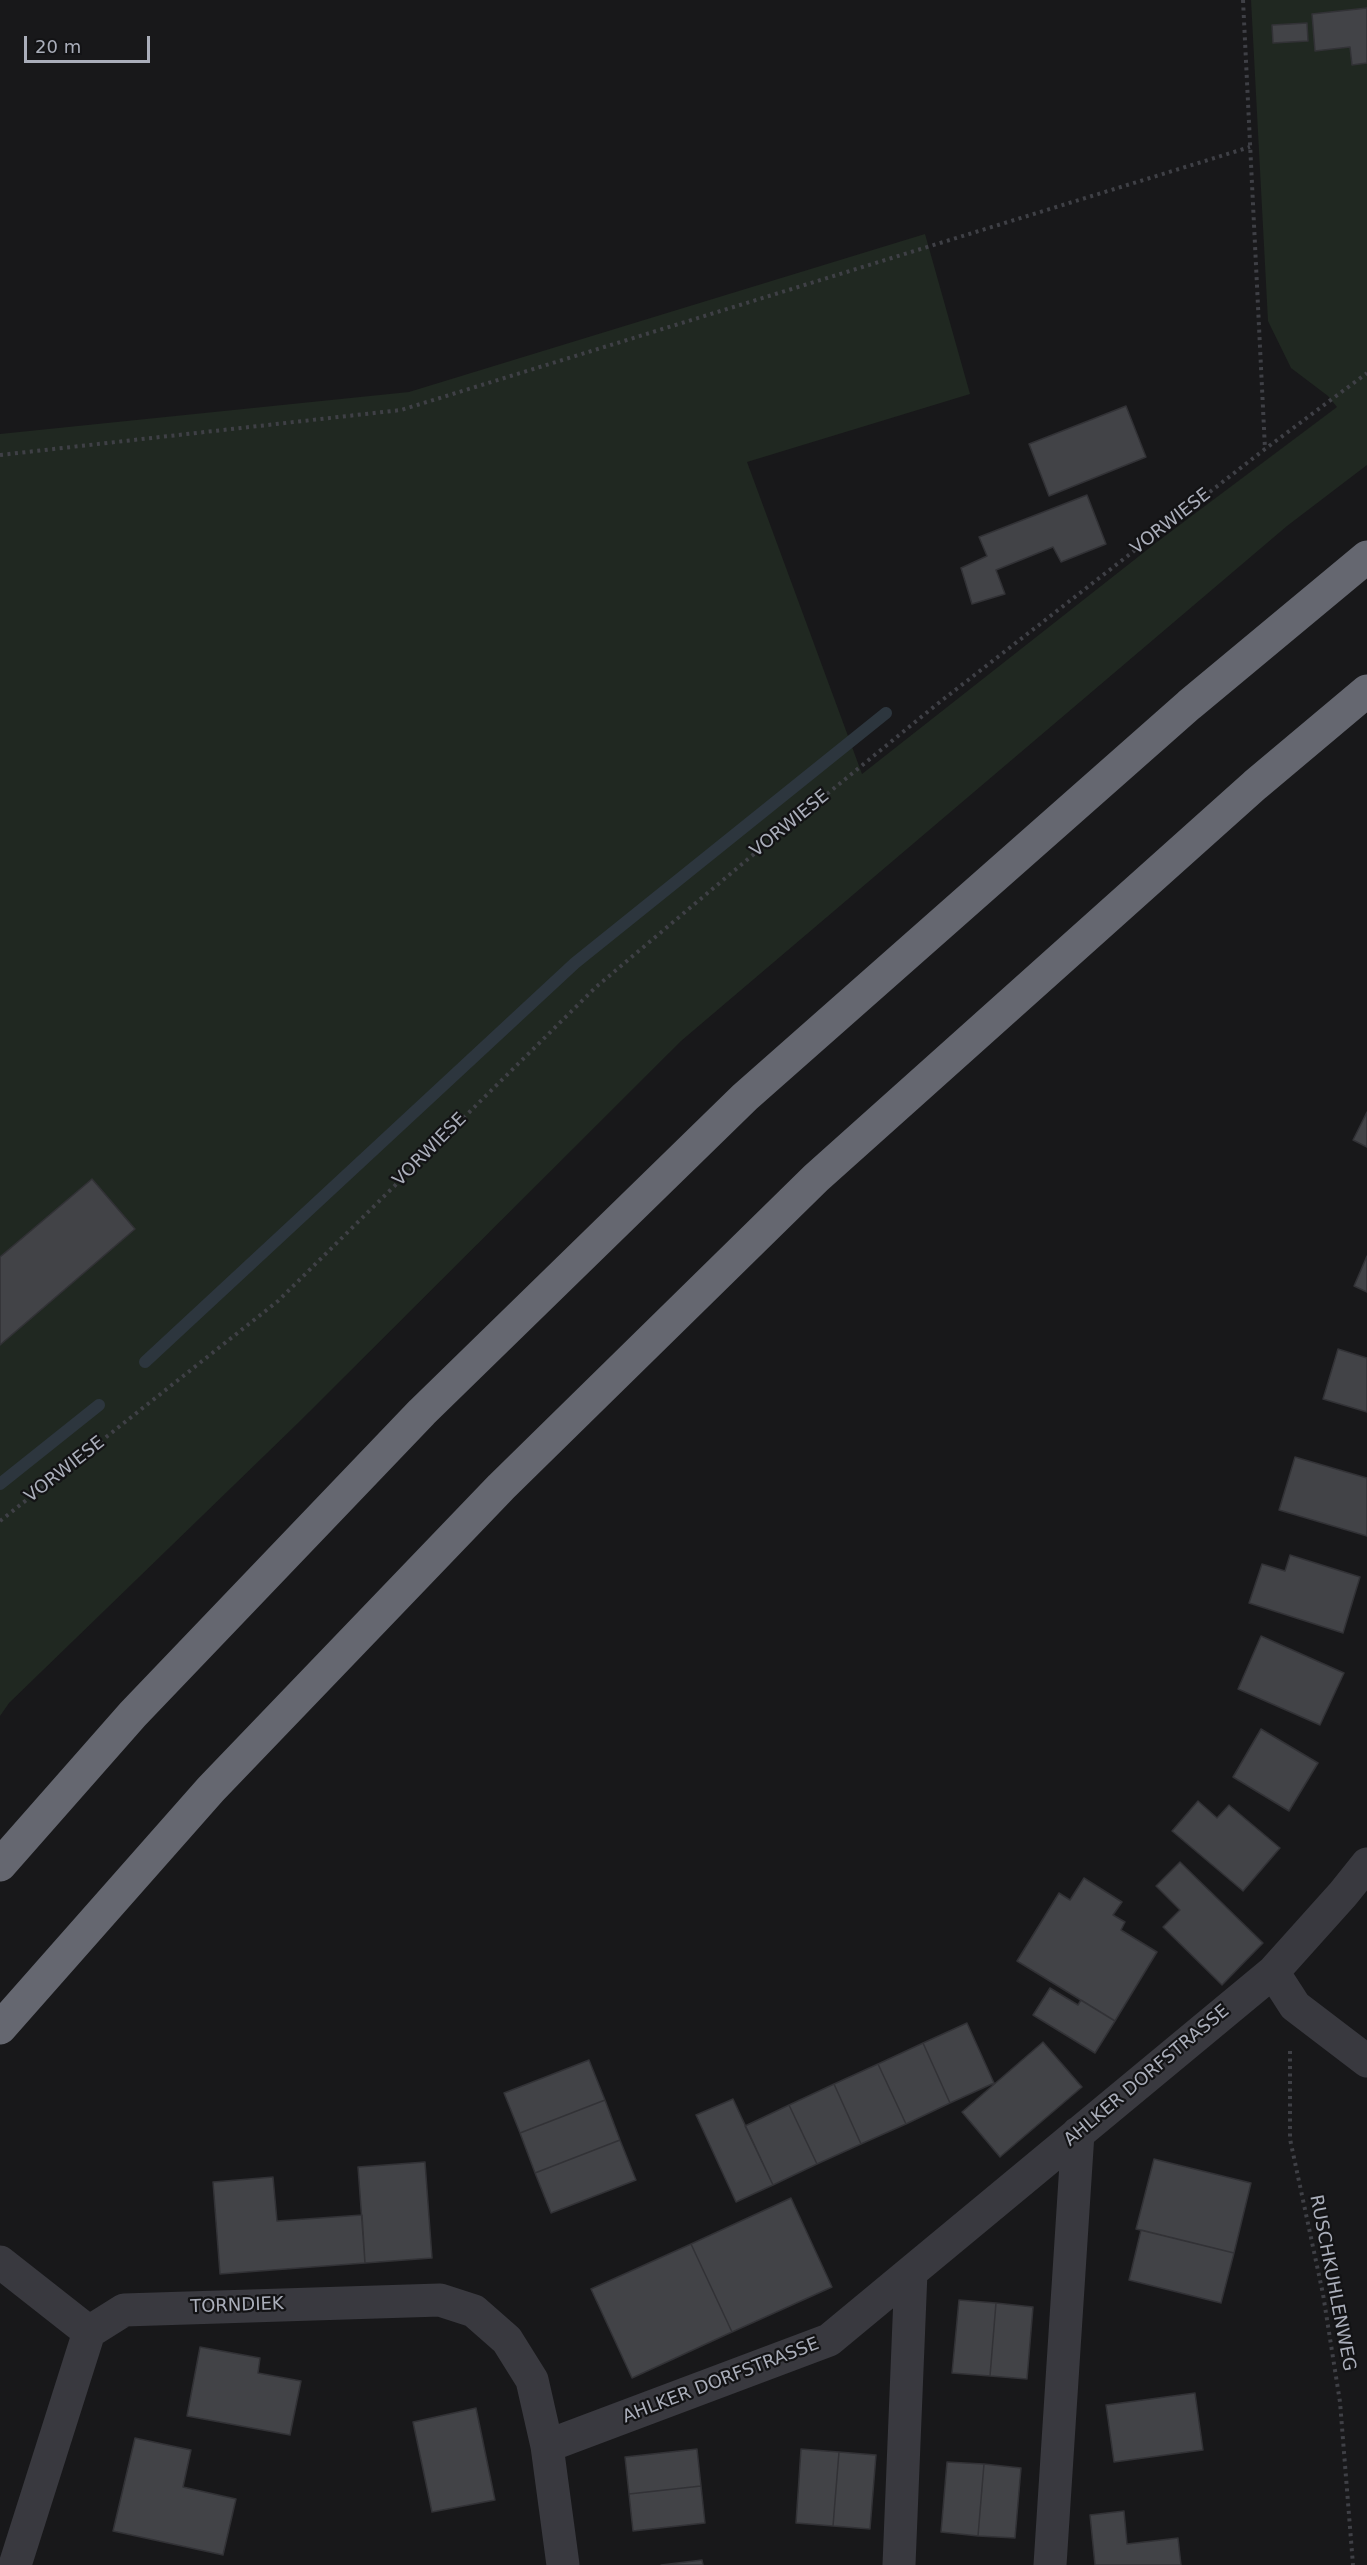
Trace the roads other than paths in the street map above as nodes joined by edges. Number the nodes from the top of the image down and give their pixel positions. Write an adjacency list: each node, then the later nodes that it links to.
1 (1367, 556): 4 (highway)
2 (1367, 691): 6 (highway)
3 (1367, 1864): 5 (street, AHLKER DORFSTRASSE)
4 (0, 1865)
5 (1273, 1972): 7 (street); 8 (street, AHLKER DORFSTRASSE)
6 (0, 2028)
7 (1367, 2061)
8 (1078, 2133): 10 (street, AHLKER DORFSTRASSE); 16 (street)
9 (0, 2262): 11 (street)
10 (911, 2272): 12 (street, AHLKER DORFSTRASSE); 15 (street)
11 (89, 2332): 12 (street, TORNDIEK); 13 (street)
12 (547, 2446): 14 (street, TORNDIEK)
13 (15, 2565)
14 (563, 2565)
15 (899, 2565)
16 (1050, 2565)

